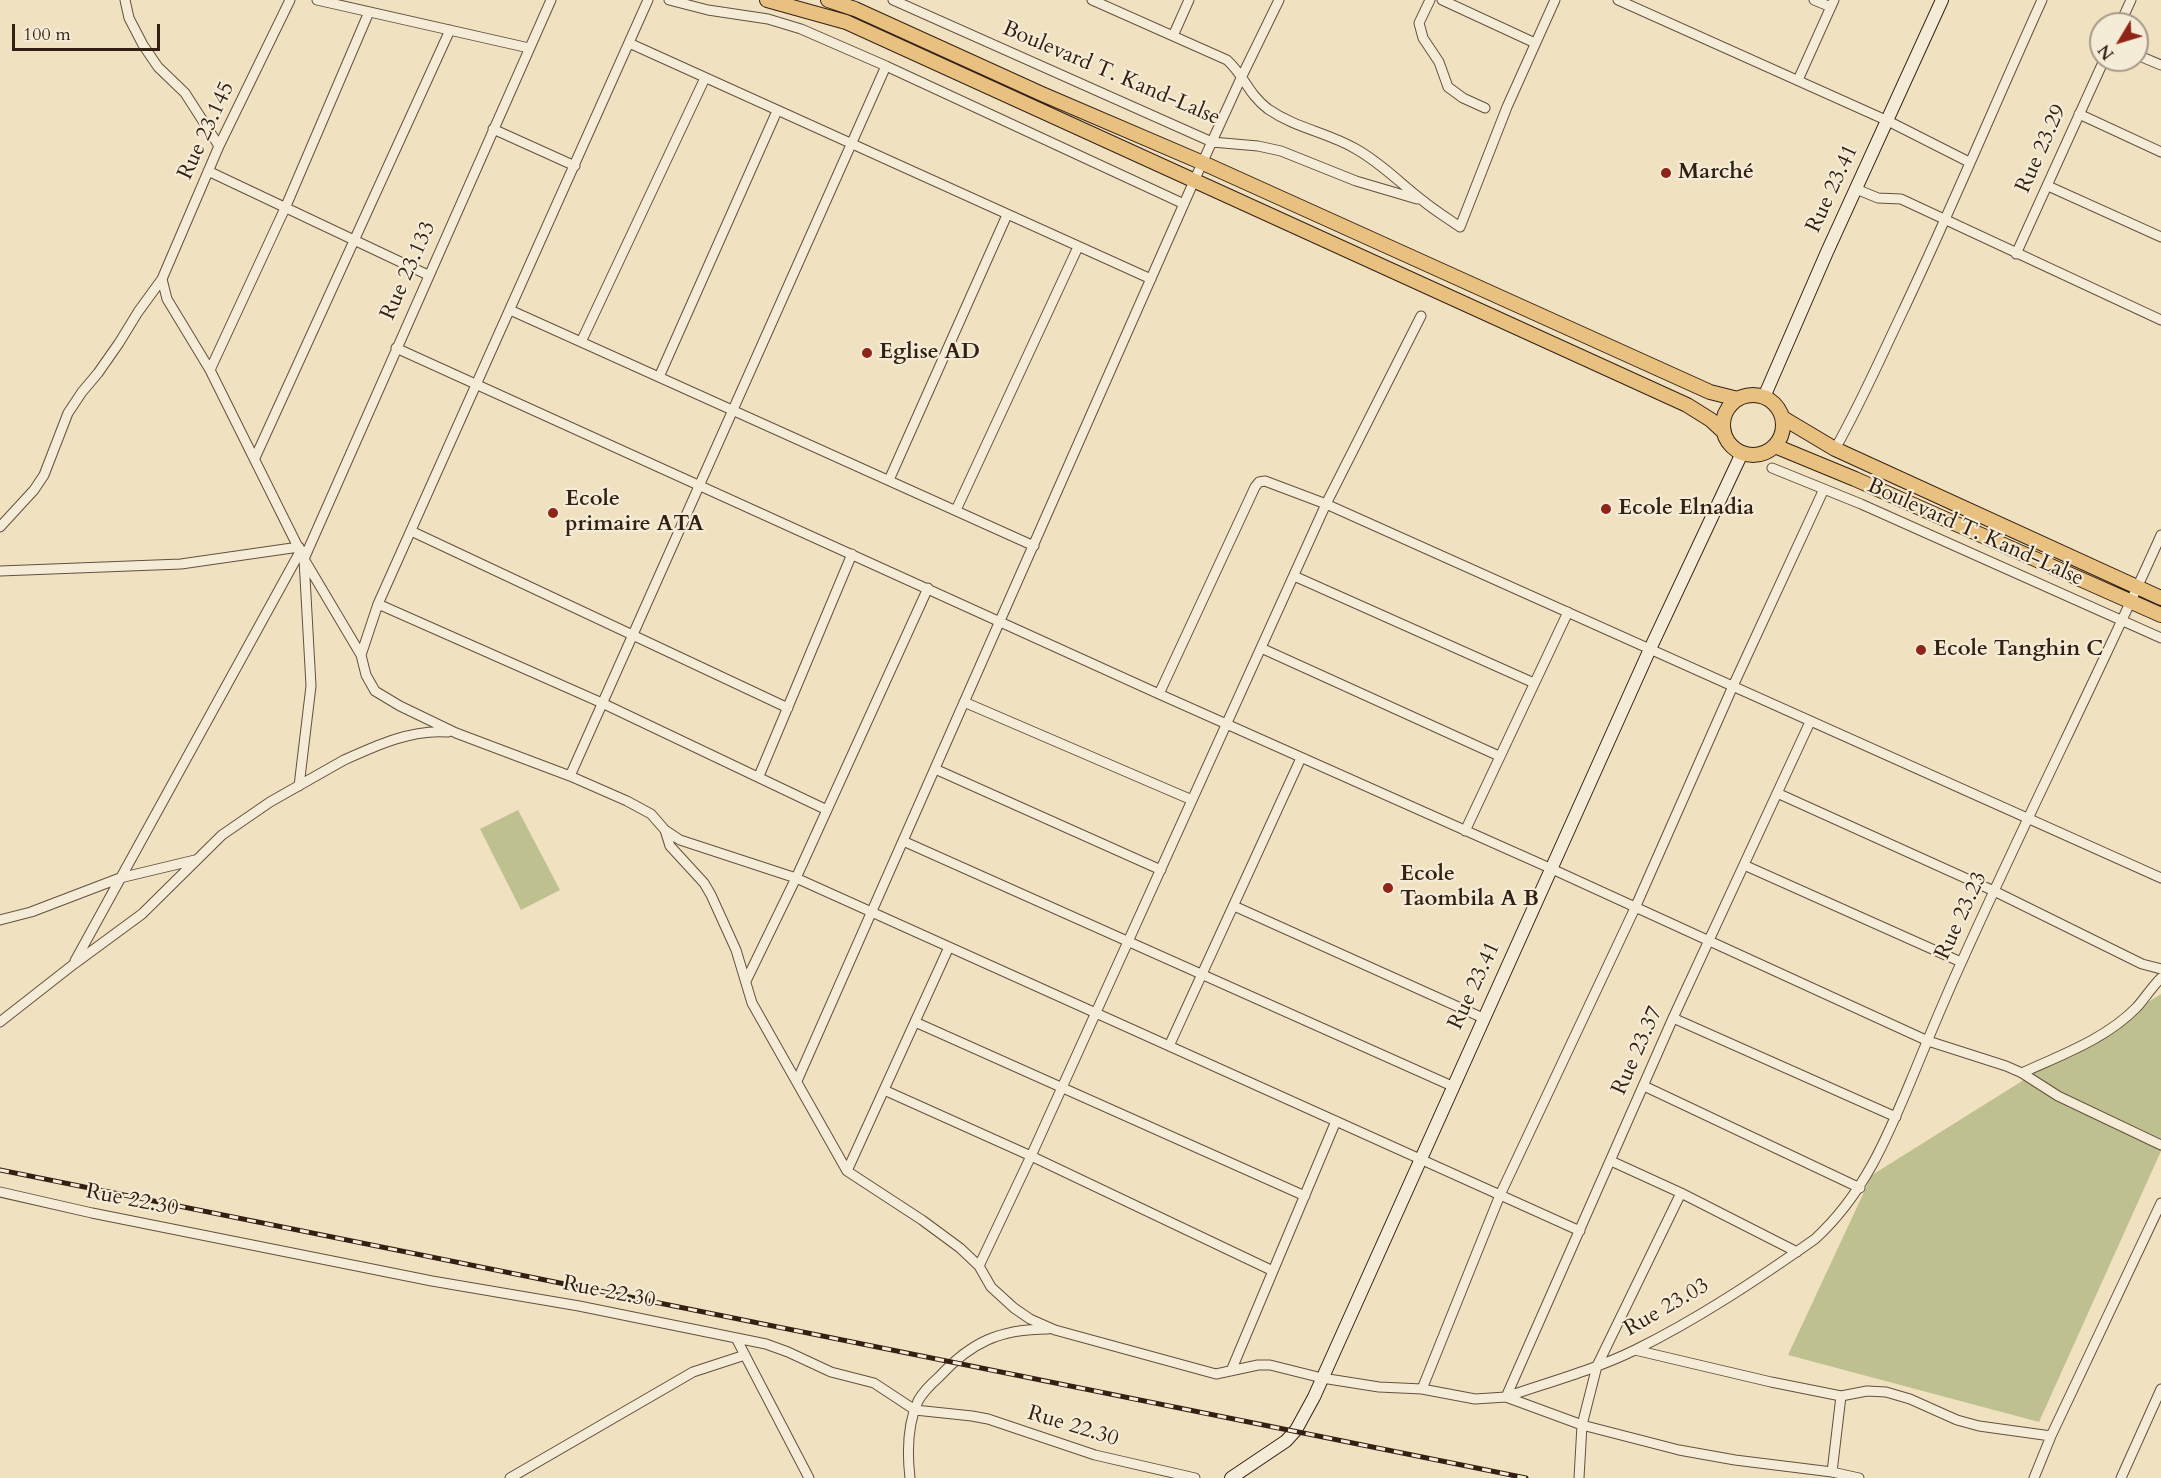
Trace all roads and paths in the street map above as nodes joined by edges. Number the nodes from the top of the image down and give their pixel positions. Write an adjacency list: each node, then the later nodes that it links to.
1 (126, 0): 41 (street)
2 (290, 0): 41 (street, Rue 23.145)
3 (317, 0): 23 (street)
4 (551, 0): 28 (street, Rue 23.133)
5 (648, 0): 26 (street)
6 (669, 0): 29 (street)
7 (767, 0): 47 (main road)
8 (828, 0): 44 (main road)
9 (893, 0): 20 (street, Boulevard T. Kand-Lalse)
10 (1092, 0): 25 (street)
11 (1189, 0): 25 (street)
12 (1279, 0): 32 (street)
13 (1430, 0): 34 (street)
14 (1442, 0): 21 (street)
15 (1555, 0): 27 (street)
16 (1618, 0): 33 (street)
17 (1814, 0): 22 (street)
18 (1942, 0): 37 (street, Rue 23.41)
19 (2042, 0): 43 (street)
20 (914, 4): 39 (street, Boulevard T. Kand-Lalse)
21 (1462, 4): 27 (street)
22 (1832, 4): 33 (street)
23 (369, 12): 24 (street); 52 (street)
24 (450, 30): 28 (street); 56 (street)
25 (1173, 36): 32 (street)
26 (629, 43): 31 (street); 45 (street)
27 (1535, 43): 50 (street)
28 (530, 48): 38 (street, Rue 23.133)
29 (886, 66): 40 (street); 51 (street)
30 (2098, 72): 36 (street, Rue 23.29)
31 (705, 78): 35 (street); 65 (street)
32 (1241, 78): 39 (street); 50 (street)
33 (1798, 80): 37 (street)
34 (1485, 108)
35 (777, 111): 40 (street); 68 (street)
36 (2079, 114): 42 (street); 48 (street, Rue 23.29)
37 (1888, 121): 43 (street); 49 (street, Rue 23.41)
38 (493, 129): 45 (street); 59 (street, Rue 23.133)
39 (1212, 142): 44 (street); 50 (street, Boulevard T. Kand-Lalse)
40 (851, 144): 53 (street); 72 (street)
41 (219, 146): 46 (street, Rue 23.145)
42 (2161, 152)
43 (1969, 162): 54 (street)
44 (1203, 163): 47 (street); 71 (main road)
45 (574, 166): 62 (street)
46 (208, 171): 52 (street); 60 (street, Rue 23.145)
47 (1194, 181): 51 (street); 74 (main road)
48 (2048, 186): 55 (street); 58 (street, Rue 23.29)
49 (1856, 189): 54 (street); 70 (street, Rue 23.41)
50 (1422, 200)
51 (1184, 204): 61 (street)
52 (285, 206): 56 (street); 67 (street)
53 (1007, 215): 57 (street); 80 (street)
54 (1945, 221): 58 (street); 76 (street)
55 (2161, 237)
56 (354, 239): 59 (street); 78 (street)
57 (1077, 247): 61 (street); 84 (street)
58 (2016, 254): 64 (street)
59 (429, 275): 66 (street, Rue 23.133)
60 (162, 279): 67 (street); 85 (street, Rue 23.145)
61 (1151, 279): 88 (street)
62 (510, 310): 65 (street); 69 (street)
63 (1421, 316): 83 (street)
64 (2161, 320)
65 (581, 342): 68 (street)
66 (396, 348): 69 (street); 89 (street, Rue 23.133)
67 (210, 370): 78 (street)
68 (659, 377): 72 (street)
69 (477, 385): 81 (street); 86 (street)
70 (1764, 397): 71 (main road); 73 (main road)
71 (1738, 399): 74 (main road)
72 (733, 410): 80 (street); 81 (street)
73 (1783, 418): 75 (main road); 76 (main road)
74 (1724, 432): 77 (main road)
75 (1775, 447): 77 (main road); 96 (main road)
76 (1834, 449): 94 (main road)
77 (1742, 453): 105 (street, Rue 23.41)
78 (255, 458): 89 (street)
79 (1772, 468): 82 (street, Boulevard T. Kand-Lalse)
80 (889, 480): 84 (street)
81 (700, 485): 90 (street); 102 (street)
82 (1824, 489): 100 (street, Boulevard T. Kand-Lalse); 108 (street)
83 (1326, 504): 92 (street); 98 (street); 109 (street)
84 (956, 510): 88 (street)
85 (0, 527)
86 (411, 531): 97 (street); 102 (street)
87 (2161, 535): 94 (street, Rue 23.23)
88 (1034, 546): 101 (street)
89 (302, 552): 91 (street); 106 (street); 121 (street); 133 (street, Rue 23.133)
90 (852, 554): 93 (street); 112 (street)
91 (0, 571)
92 (1294, 576): 104 (street); 107 (street)
93 (927, 588): 101 (street); 124 (street)
94 (2138, 588): 95 (main road); 96 (street, Rue 23.23)
95 (2161, 598)
96 (2131, 602): 99 (main road); 100 (street, Rue 23.23)
97 (378, 604): 106 (street); 111 (street)
98 (1568, 612): 105 (street); 107 (street)
99 (2161, 615)
100 (2123, 620): 103 (street, Boulevard T. Kand-Lalse); 125 (street, Rue 23.23)
101 (1000, 621): 109 (street); 110 (street)
102 (633, 635): 111 (street); 112 (street)
103 (2161, 638)
104 (1261, 648): 114 (street); 116 (street)
105 (1650, 649): 108 (street); 131 (street, Rue 23.41)
106 (361, 655): 115 (street)
107 (1534, 683): 116 (street)
108 (1733, 686): 113 (street); 138 (street)
109 (1159, 694): 114 (street)
110 (964, 702): 118 (street); 123 (street)
111 (602, 704): 119 (street); 120 (street)
112 (788, 708): 120 (street)
113 (1810, 722): 122 (street, Rue 23.37); 125 (street)
114 (1227, 724): 117 (street); 123 (street)
115 (456, 733): 119 (street); 121 (street)
116 (1499, 756): 127 (street)
117 (1300, 758): 127 (street); 137 (street)
118 (934, 769): 128 (street); 132 (street)
119 (570, 776): 126 (street)
120 (759, 776): 124 (street)
121 (299, 786): 129 (street)
122 (1777, 793): 130 (street, Rue 23.37); 136 (street)
123 (1192, 800): 132 (street)
124 (827, 810): 134 (street)
125 (2028, 818): 135 (street); 136 (street, Rue 23.23)
126 (665, 830): 134 (street); 149 (street)
127 (1465, 831): 131 (street)
128 (903, 841): 139 (street); 141 (street)
129 (195, 860): 133 (street); 145 (street)
130 (1744, 865): 142 (street, Rue 23.37); 144 (street)
131 (1552, 869): 138 (street); 151 (street, Rue 23.41)
132 (1161, 870): 141 (street)
133 (120, 878): 140 (street); 145 (street, Rue 23.133)
134 (796, 878): 139 (street); 149 (street)
135 (2161, 878)
136 (1994, 891): 144 (street, Rue 23.23); 146 (street)
137 (1234, 906): 147 (street); 151 (street)
138 (1635, 908): 142 (street); 173 (street)
139 (872, 911): 143 (street); 158 (street)
140 (0, 920)
141 (1128, 941): 147 (street); 150 (street)
142 (1710, 942): 152 (street, Rue 23.37); 155 (street)
143 (949, 947): 150 (street); 154 (street)
144 (1961, 962): 155 (street, Rue 23.23)
145 (74, 964): 153 (street)
146 (2161, 969)
147 (1202, 974): 156 (street); 159 (street)
148 (2161, 978): 157 (street)
149 (745, 982): 158 (street)
150 (1096, 1013): 156 (street); 161 (street)
151 (1483, 1018): 159 (street, Rue 23.41)
152 (1673, 1018): 160 (street, Rue 23.37); 163 (street)
153 (0, 1022)
154 (915, 1022): 161 (street); 162 (street)
155 (1928, 1041): 157 (street); 163 (street, Rue 23.23)
156 (1170, 1046): 164 (street)
157 (2022, 1073): 165 (street)
158 (797, 1081): 169 (street)
159 (1452, 1086): 167 (street, Rue 23.41)
160 (1644, 1086): 168 (street, Rue 23.37); 170 (street)
161 (1062, 1087): 166 (street); 174 (street)
162 (884, 1090): 166 (street); 169 (street)
163 (1896, 1117): 170 (street, Rue 23.23)
164 (1336, 1120): 167 (street); 174 (street)
165 (2161, 1145)
166 (1031, 1156): 179 (street); 180 (street)
167 (1420, 1159): 173 (street); 187 (street, Rue 23.41)
168 (1611, 1161): 172 (street); 177 (street, Rue 23.37)
169 (846, 1171): 179 (street)
170 (1860, 1188): 176 (street, Rue 23.23)
171 (0, 1192): 182 (street, Rue 22.30)
172 (1681, 1193): 178 (street); 185 (street)
173 (1500, 1195): 177 (street); 188 (street)
174 (1305, 1196): 180 (street)
175 (2161, 1203): 194 (street)
176 (1831, 1224): 178 (street, Rue 23.03)
177 (1580, 1231): 191 (street, Rue 23.37)
178 (1797, 1252): 183 (street, Rue 23.03)
179 (979, 1266): 181 (street)
180 (1274, 1271): 186 (street)
181 (1055, 1330): 186 (street); 192 (street)
182 (736, 1338): 184 (street); 192 (street, Rue 22.30)
183 (1635, 1350): 185 (street, Rue 23.03); 190 (street)
184 (745, 1355): 196 (street); 197 (street)
185 (1598, 1366): 191 (street, Rue 23.03); 193 (street)
186 (1232, 1371): 187 (street)
187 (1322, 1378): 188 (street); 200 (street, Rue 23.41)
188 (1422, 1389): 191 (street)
189 (2161, 1389): 204 (street)
190 (1841, 1396): 194 (street); 195 (street)
191 (1506, 1397): 193 (street)
192 (915, 1410): 198 (street); 199 (street, Rue 22.30)
193 (1582, 1425): 195 (street); 201 (street)
194 (2051, 1436): 203 (street)
195 (1832, 1472): 202 (street)
196 (510, 1478)
197 (809, 1478)
198 (910, 1478)
199 (1195, 1478)
200 (1231, 1478)
201 (1579, 1478)
202 (1859, 1478)
203 (2034, 1478)
204 (2121, 1478)

